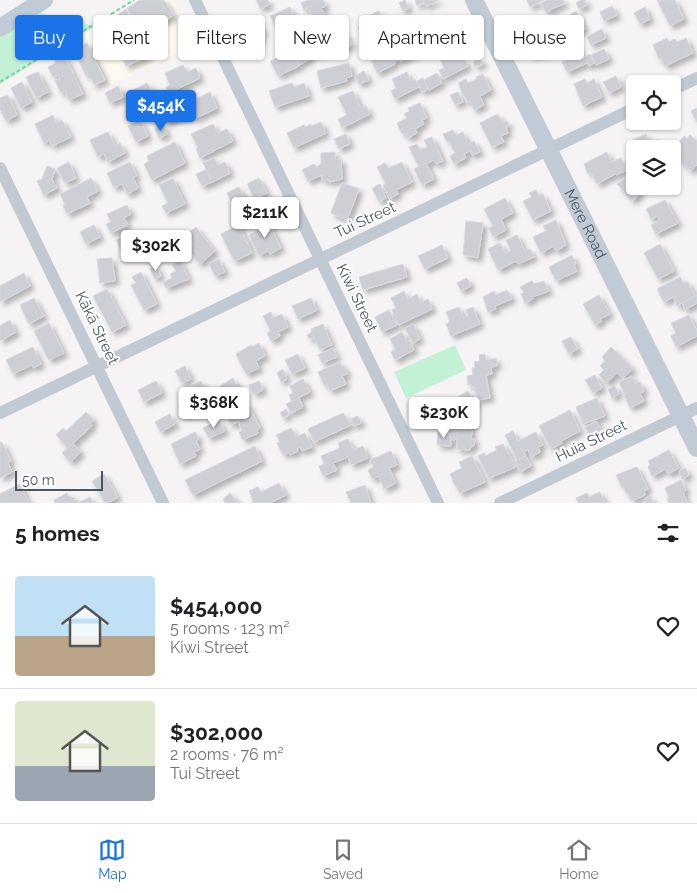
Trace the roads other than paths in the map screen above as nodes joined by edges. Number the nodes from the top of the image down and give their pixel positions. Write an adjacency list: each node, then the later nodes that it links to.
1 (44, 0): 4 (street)
2 (195, 0): 10 (street, Kiwi Street)
3 (474, 0): 8 (street, Mere Road)
4 (0, 28)
5 (697, 78): 6 (street)
6 (681, 86)
7 (626, 112): 8 (street, Tui Street)
8 (548, 150): 10 (street, Tui Street); 12 (street, Mere Road)
9 (0, 168): 11 (street, Kākā Street)
10 (320, 259): 11 (street, Tui Street); 16 (street, Kiwi Street)
11 (97, 366): 13 (street, Tui Street); 15 (street, Kākā Street)
12 (689, 412): 14 (street, Mere Road); 17 (street, Huia Street)
13 (0, 413)
14 (697, 448)
15 (163, 503)
16 (438, 503)
17 (500, 503)

